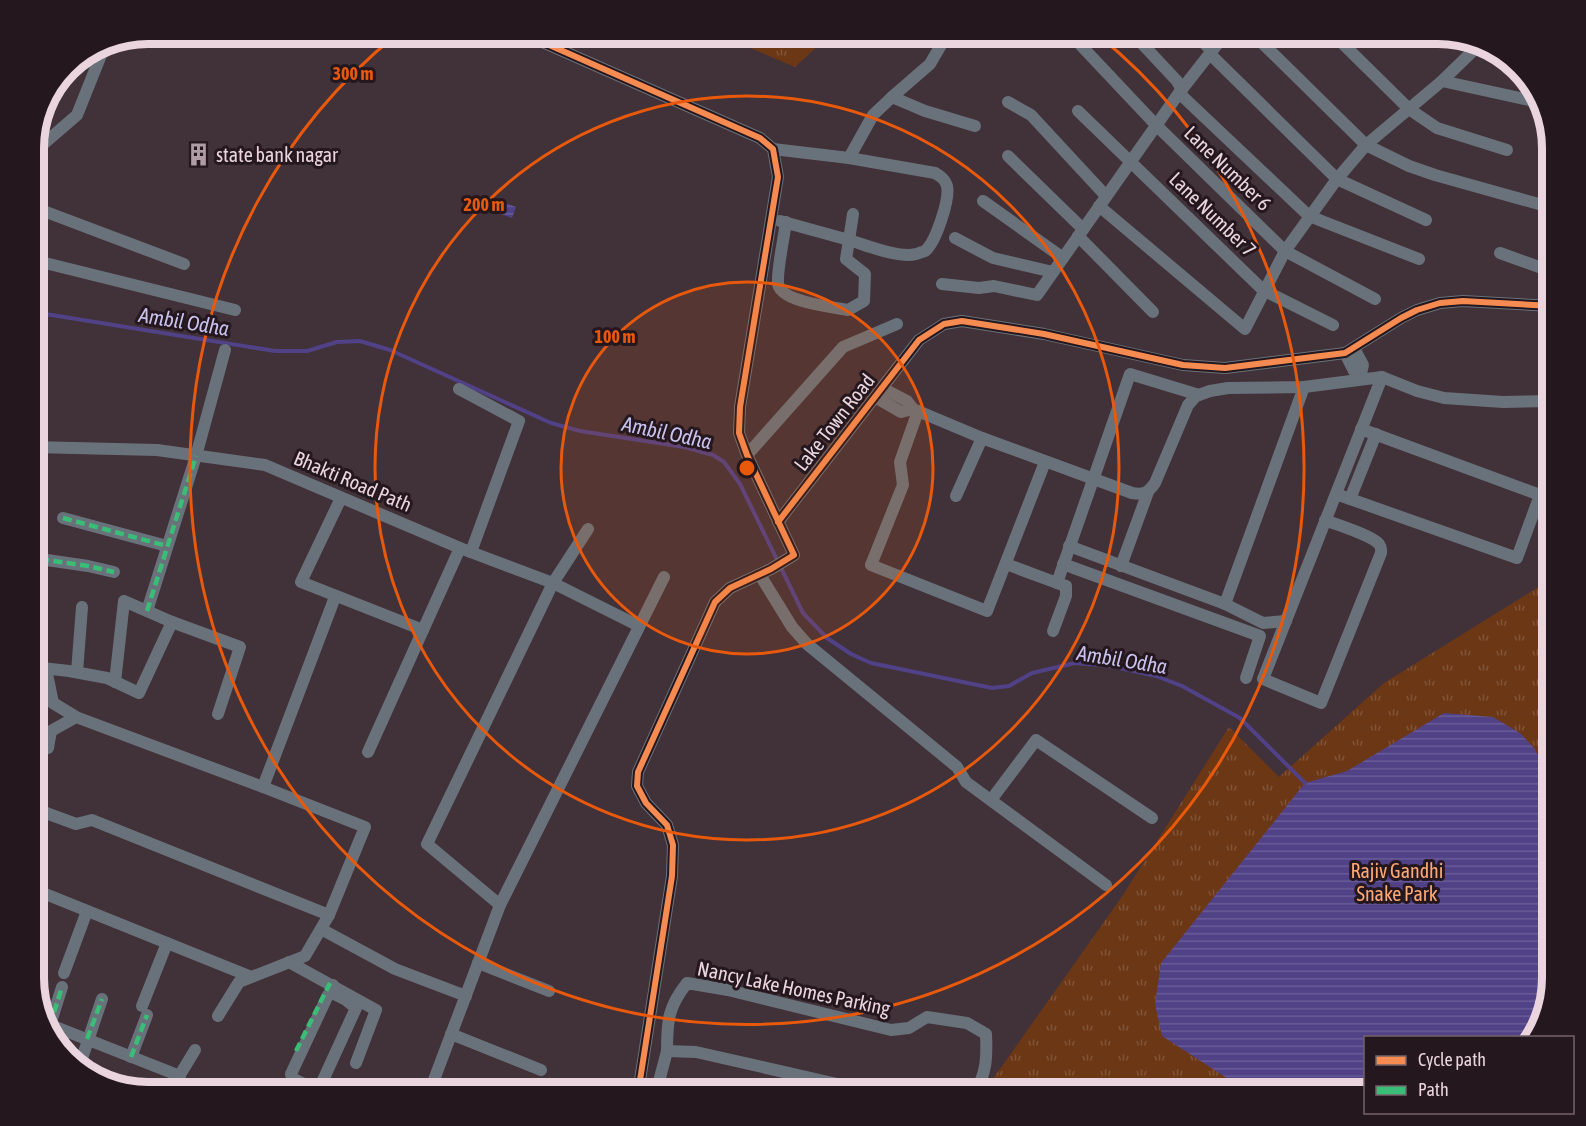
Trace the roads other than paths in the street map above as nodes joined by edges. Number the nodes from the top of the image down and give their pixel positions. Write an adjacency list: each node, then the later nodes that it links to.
1 (547, 44): 23 (street)
2 (942, 44): 14 (street)
3 (1080, 44): 19 (street, Lane Number 6)
4 (1142, 44): 13 (street)
5 (1204, 44): 10 (street)
6 (1217, 44): 10 (street)
7 (1263, 44): 22 (street)
8 (1343, 44): 17 (street)
9 (1474, 50): 12 (street)
10 (1211, 52): 13 (street); 28 (street)
11 (101, 54): 21 (street)
12 (1442, 81): 15 (street); 17 (street)
13 (1180, 91): 19 (street); 34 (street)
14 (892, 97): 20 (street); 26 (street)
15 (1532, 101)
16 (1008, 102): 30 (street)
17 (1409, 109): 22 (street); 24 (street)
18 (1078, 111): 27 (street, Lane Number 7)
19 (1156, 125): 27 (street); 41 (street, Lane Number 6)
20 (975, 126)
21 (44, 144)
22 (1366, 145): 28 (street); 31 (street)
23 (773, 149): 26 (street); 35 (street)
24 (1507, 150)
25 (1008, 156): 38 (street)
26 (849, 158): 40 (street)
27 (1131, 161): 30 (street); 50 (street, Lane Number 7)
28 (1336, 179): 34 (street); 36 (street)
29 (983, 201): 43 (street)
30 (1102, 201): 38 (street); 50 (street)
31 (1542, 205)
32 (44, 211): 46 (street)
33 (853, 214): 40 (street)
34 (1310, 216): 41 (street); 44 (street)
35 (770, 218): 37 (street); 71 (street)
36 (1426, 220)
37 (786, 222): 40 (street); 40 (street)
38 (1080, 233): 43 (street); 54 (street)
39 (954, 238): 48 (street)
40 (849, 240)
41 (1285, 251): 50 (street); 51 (street, Lane Number 6)
42 (1500, 253): 47 (street)
43 (1063, 258): 48 (street)
44 (1419, 259)
45 (44, 263): 53 (street)
46 (184, 264)
47 (1542, 268)
48 (1053, 272): 49 (street)
49 (942, 284)
50 (1263, 290): 56 (street, Lane Number 7)
51 (1375, 299)
52 (1542, 306): 58 (street, Lake Town Road)
53 (235, 310)
54 (1153, 312)
55 (897, 324): 71 (street)
56 (1333, 325)
57 (225, 350): 72 (street)
58 (1349, 351): 59 (street); 63 (street, Lake Town Road)
59 (1363, 375): 60 (street); 61 (street)
60 (1382, 377): 65 (street); 67 (street)
61 (1304, 387): 64 (street); 97 (street)
62 (459, 390): 86 (street)
63 (878, 392): 66 (street); 82 (street, Lake Town Road)
64 (1199, 395): 74 (street); 75 (street)
65 (1542, 401)
66 (915, 410): 69 (street); 88 (street)
67 (1361, 429): 68 (street); 76 (street)
68 (1376, 434): 79 (street); 79 (street)
69 (982, 438): 73 (street); 77 (street)
70 (44, 447): 72 (street, Bhakti Road Path)
71 (747, 455): 82 (street)
72 (196, 456): 78 (street, Bhakti Road Path); 84 (street)
73 (1045, 462): 74 (street); 88 (street)
74 (1093, 479): 75 (street); 85 (street)
75 (1148, 492): 90 (street)
76 (1335, 494): 79 (street); 81 (street)
77 (956, 496)
78 (341, 498): 86 (street, Bhakti Road Path); 96 (street)
79 (1350, 499)
80 (63, 518): 84 (street)
81 (1325, 520): 100 (street); 100 (street)
82 (778, 522): 92 (street)
83 (588, 529): 94 (street)
84 (167, 546): 99 (street)
85 (1069, 546): 89 (street); 90 (street)
86 (466, 550): 94 (street, Bhakti Road Path); 103 (street)
87 (44, 559): 91 (street)
88 (1006, 564): 95 (street)
89 (1063, 564): 95 (street); 107 (street)
90 (1121, 566): 97 (street)
91 (114, 572)
92 (765, 572): 115 (street); 153 (street)
93 (663, 577): 102 (street)
94 (553, 583): 102 (street, Bhakti Road Path); 120 (street)
95 (1056, 583): 104 (street)
96 (335, 597): 103 (street); 114 (street)
97 (1223, 603): 100 (street)
98 (82, 607): 106 (street)
99 (147, 611): 101 (street); 109 (street)
100 (1286, 621)
101 (172, 622): 109 (street); 110 (street)
102 (639, 626): 120 (street)
103 (423, 630): 113 (street)
104 (1053, 631)
105 (44, 669): 106 (street)
106 (77, 672): 109 (street)
107 (1246, 678)
108 (44, 680): 111 (street)
109 (115, 682)
110 (218, 714)
111 (76, 717): 112 (street); 114 (street)
112 (48, 748)
113 (368, 752)
114 (263, 787): 122 (street)
115 (991, 800): 117 (street); 118 (street)
116 (44, 812): 122 (street)
117 (1152, 818)
118 (1107, 885)
119 (44, 893): 121 (street)
120 (500, 905): 126 (street)
121 (87, 911): 124 (street); 127 (street)
122 (329, 915): 123 (street)
123 (321, 928): 125 (street); 132 (street)
124 (167, 943): 128 (street); 143 (street)
125 (289, 962): 128 (street); 130 (street)
126 (478, 963): 131 (street); 132 (street)
127 (64, 973)
128 (249, 976): 136 (street)
129 (62, 987): 135 (street)
130 (332, 987): 134 (street); 141 (street); 150 (street)
131 (549, 991)
132 (466, 996): 138 (street)
133 (102, 999): 139 (street)
134 (354, 1001): 145 (street); 151 (street)
135 (50, 1014)
136 (218, 1016)
137 (55, 1026): 139 (street)
138 (451, 1034): 146 (street); 152 (street)
139 (87, 1038): 143 (street); 144 (street)
140 (195, 1050): 147 (street)
141 (296, 1051)
142 (667, 1051): 154 (street); 155 (street); 156 (street, Nancy Lake Homes Parking)
143 (131, 1058): 147 (street)
144 (81, 1059)
145 (356, 1063)
146 (541, 1070)
147 (178, 1078): 148 (street); 149 (street)
148 (176, 1082)
149 (184, 1082)
150 (299, 1082)
151 (322, 1082)
152 (433, 1082)
153 (640, 1082)
154 (659, 1082)
155 (821, 1082)
156 (981, 1082)

